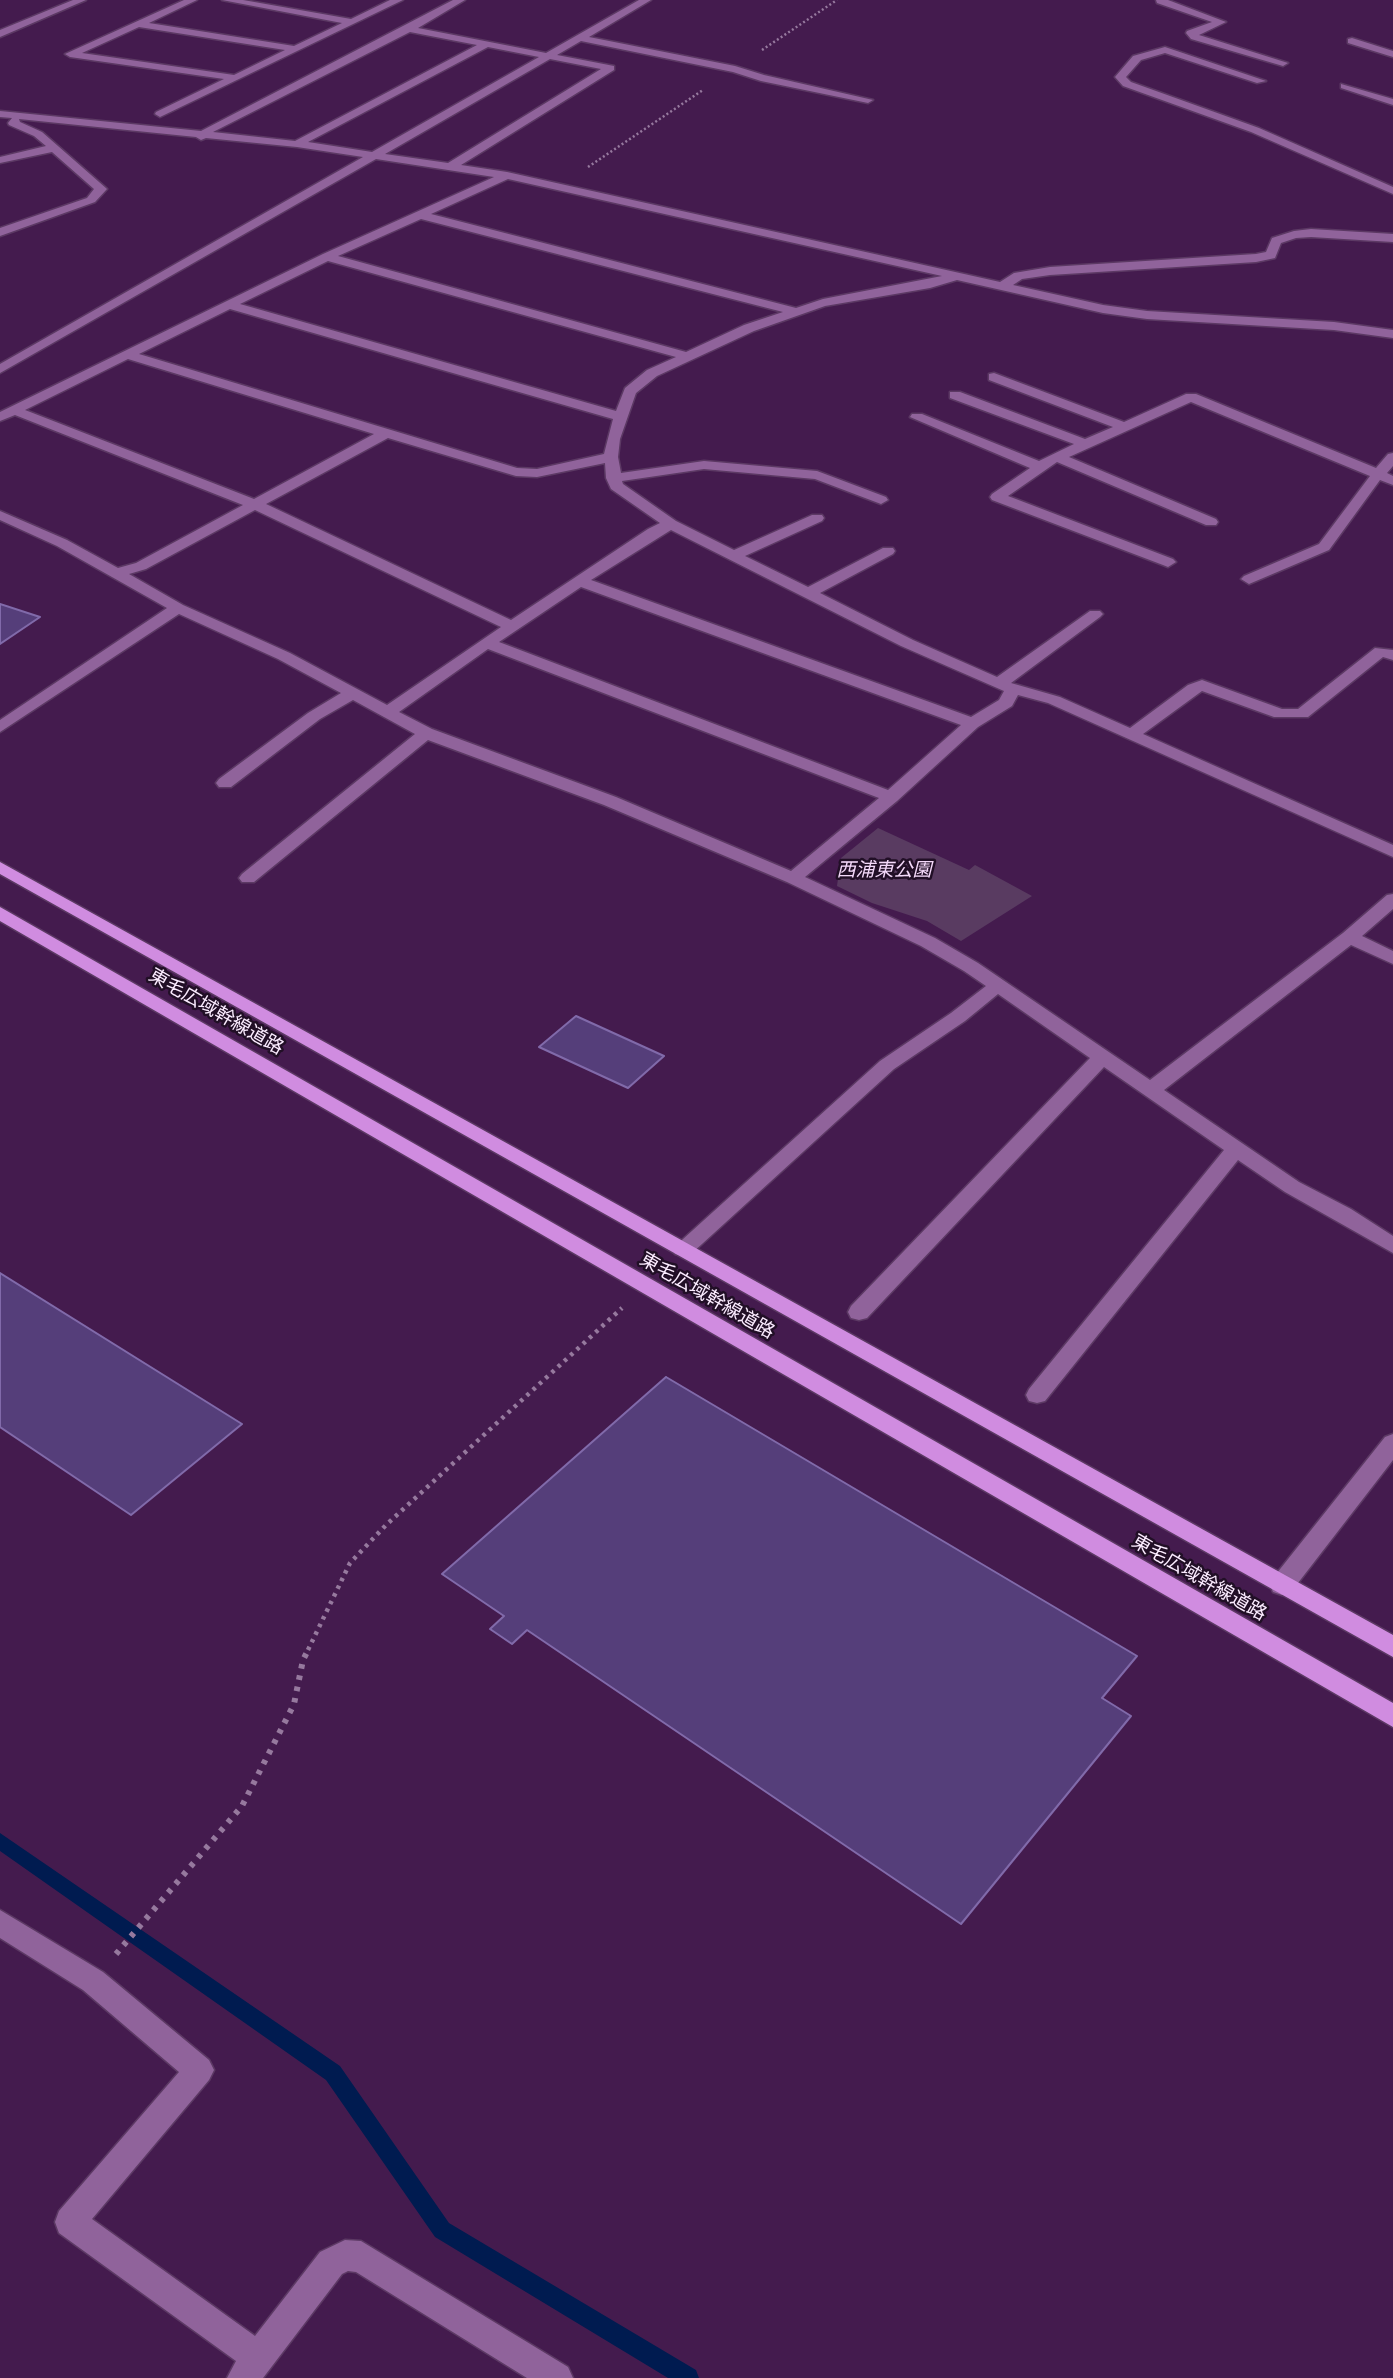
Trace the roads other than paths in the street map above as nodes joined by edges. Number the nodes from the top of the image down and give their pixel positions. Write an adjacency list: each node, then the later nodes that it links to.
1 (81, 0): 11 (street)
2 (192, 0): 9 (street)
3 (227, 0): 8 (street)
4 (398, 0): 8 (street)
5 (460, 0): 10 (street)
6 (646, 0): 12 (street)
7 (1163, 0): 18 (street)
8 (352, 22): 15 (street)
9 (138, 24): 15 (street); 19 (street)
10 (409, 29): 14 (street); 27 (street)
11 (0, 34)
12 (581, 38): 17 (street); 22 (street)
13 (1352, 41): 16 (street)
14 (487, 44): 17 (street); 28 (street)
15 (296, 49): 19 (street)
16 (1393, 54)
17 (548, 56): 30 (street); 32 (street)
18 (1283, 63)
19 (235, 78): 25 (street)
20 (1261, 81): 34 (street)
21 (1345, 86): 23 (street)
22 (868, 100)
23 (1393, 102)
24 (0, 114): 26 (street)
25 (160, 114)
26 (24, 116): 27 (street); 29 (street)
27 (201, 136): 28 (street)
28 (297, 144): 30 (street)
29 (53, 148): 31 (street); 36 (street)
30 (374, 155): 32 (street); 46 (street)
31 (0, 160)
32 (451, 166): 33 (street)
33 (508, 175): 35 (street); 39 (street)
34 (1393, 191)
35 (421, 215): 38 (street); 42 (street)
36 (0, 232)
37 (1393, 238): 40 (street)
38 (327, 257): 41 (street); 45 (street)
39 (957, 276): 40 (street); 42 (street)
40 (1002, 287): 43 (street)
41 (229, 304): 44 (street); 51 (street)
42 (796, 312): 45 (street)
43 (1393, 334)
44 (128, 355): 49 (street); 54 (street)
45 (686, 356): 51 (street)
46 (0, 369)
47 (993, 377): 53 (street)
48 (956, 395): 55 (street)
49 (14, 410): 50 (street); 64 (street)
50 (0, 417)
51 (621, 417): 56 (street)
52 (917, 417): 59 (street)
53 (1125, 427): 55 (street); 60 (street)
54 (386, 433): 56 (street); 64 (street)
55 (1086, 444): 57 (street)
56 (611, 457): 61 (street)
57 (1057, 457): 59 (street); 67 (street)
58 (1393, 457): 60 (street)
59 (1041, 467): 71 (street)
60 (1378, 474): 62 (street); 73 (street)
61 (613, 478): 63 (street); 68 (street)
62 (1393, 481)
63 (881, 500)
64 (254, 504): 72 (street); 78 (street)
65 (0, 515): 72 (street)
66 (817, 518): 70 (street)
67 (1211, 522)
68 (671, 523): 70 (street); 74 (street)
69 (888, 551): 75 (street)
70 (732, 556): 75 (street)
71 (1168, 562)
72 (115, 574): 76 (street)
73 (1249, 579)
74 (580, 581): 78 (street); 85 (street)
75 (806, 594): 82 (street)
76 (178, 608): 83 (street); 86 (street)
77 (1095, 614): 82 (street)
78 (512, 626): 80 (street)
79 (1393, 638): 81 (street)
80 (487, 643): 84 (street); 90 (street)
81 (1387, 653): 88 (street)
82 (1005, 686): 85 (street); 88 (street)
83 (353, 693): 84 (street); 89 (street)
84 (388, 713): 87 (street)
85 (972, 723): 90 (street)
86 (0, 727)
87 (426, 733): 93 (street); 94 (street)
88 (1132, 734): 91 (street)
89 (225, 783)
90 (891, 797): 94 (street)
91 (1393, 852)
92 (0, 867): 104 (highway, 東毛広域幹線道路)
93 (248, 878)
94 (793, 878): 99 (street)
95 (1393, 899): 97 (street)
96 (0, 913): 110 (highway, 東毛広域幹線道路)
97 (1350, 937): 98 (street); 101 (street)
98 (1393, 958)
99 (997, 986): 100 (street); 104 (street)
100 (1101, 1058): 101 (street); 105 (street)
101 (1149, 1091): 102 (street)
102 (1236, 1149): 103 (street); 106 (street)
103 (1393, 1246)
104 (683, 1249): 108 (highway, 東毛広域幹線道路)
105 (859, 1312)
106 (1037, 1395)
107 (1393, 1443): 108 (street)
108 (1282, 1585): 109 (highway, 東毛広域幹線道路)
109 (1393, 1647)
110 (1393, 1716)
111 (0, 1923): 112 (street)
112 (251, 2368): 113 (street)
113 (557, 2378)

